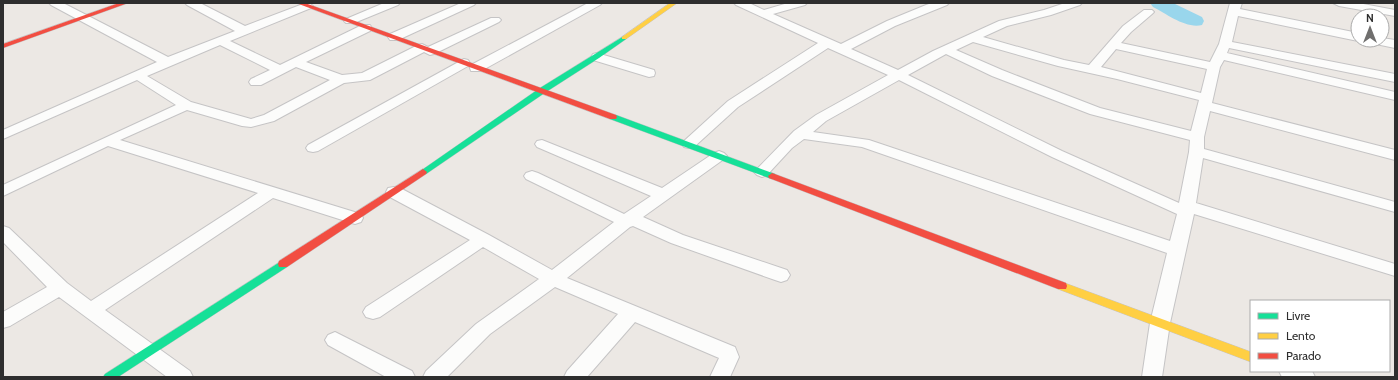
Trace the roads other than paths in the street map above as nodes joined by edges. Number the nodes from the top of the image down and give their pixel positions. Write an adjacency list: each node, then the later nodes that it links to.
1 (55, 3): 18 (street)
2 (125, 3): 18 (street)
3 (191, 3): 22 (street)
4 (394, 3): 20 (street)
5 (470, 3): 24 (street)
6 (596, 3): 37 (street)
7 (674, 3): 34 (street)
8 (740, 3): 17 (street)
9 (801, 3): 17 (street)
10 (944, 3): 30 (street)
11 (1076, 3): 25 (street)
12 (1339, 3): 16 (street)
13 (303, 5): 20 (street); 22 (street)
14 (1234, 7): 23 (street); 33 (street)
15 (1148, 12): 28 (street)
16 (1395, 12)
17 (764, 13): 27 (street)
18 (84, 18): 29 (street); 35 (street)
19 (495, 20): 31 (street)
20 (350, 21): 21 (street)
21 (366, 28): 24 (street); 36 (street)
22 (245, 31): 26 (street)
23 (1350, 35)
24 (394, 37): 31 (street)
25 (972, 38): 32 (street); 39 (street)
26 (221, 41): 35 (street); 38 (street)
27 (827, 43): 30 (street); 54 (street)
28 (1113, 45): 33 (street); 39 (street)
29 (3, 46)
30 (841, 49): 42 (street)
31 (426, 50): 37 (street); 44 (street)
32 (947, 50): 42 (street); 55 (street)
33 (1219, 55): 43 (street); 47 (street); 48 (street)
34 (597, 57): 40 (street); 46 (street)
35 (167, 62): 41 (street)
36 (297, 63): 38 (street); 44 (street)
37 (470, 66): 46 (street); 56 (street)
38 (280, 70): 45 (street)
39 (1092, 70): 48 (street)
40 (649, 72)
41 (137, 75): 49 (street); 51 (street)
42 (898, 75): 50 (street); 66 (street)
43 (1390, 77): 47 (street)
44 (342, 79): 49 (street)
45 (256, 82)
46 (543, 90): 54 (street); 62 (street)
47 (1392, 95)
48 (1205, 102): 55 (street); 57 (street)
49 (186, 105): 52 (street)
50 (799, 134): 59 (street); 71 (street)
51 (3, 135)
52 (107, 141): 61 (street); 63 (street)
53 (542, 144): 64 (street)
54 (689, 144): 58 (street)
55 (1197, 144): 65 (street); 66 (street)
56 (313, 148)
57 (1395, 155)
58 (719, 156): 59 (street); 64 (street)
59 (762, 172): 80 (street)
60 (532, 176): 68 (street)
61 (3, 191)
62 (394, 192): 67 (street); 70 (street)
63 (270, 193): 67 (street); 76 (street)
64 (663, 195): 68 (street)
65 (1395, 207)
66 (1187, 209): 71 (street); 72 (street)
67 (355, 218): 82 (street)
68 (629, 220): 73 (street); 74 (street)
69 (3, 232): 75 (street)
70 (483, 239): 74 (street); 77 (street)
71 (1178, 250): 80 (street)
72 (1395, 270)
73 (781, 275)
74 (554, 279): 78 (street); 88 (street)
75 (60, 288): 76 (street); 79 (street)
76 (91, 310): 82 (street)
77 (373, 312)
78 (631, 313): 89 (street); 90 (street)
79 (3, 321)
80 (1160, 323): 83 (street); 91 (street)
81 (335, 340): 87 (street)
82 (148, 352): 85 (street); 86 (street)
83 (1250, 357)
84 (1292, 372): 92 (street)
85 (110, 377)
86 (182, 377)
87 (405, 377)
88 (433, 377)
89 (574, 377)
90 (720, 377)
91 (1152, 377)
92 (1305, 377)

